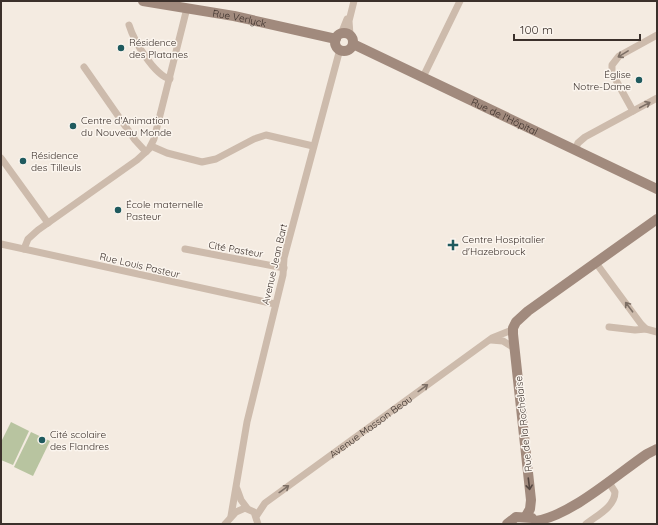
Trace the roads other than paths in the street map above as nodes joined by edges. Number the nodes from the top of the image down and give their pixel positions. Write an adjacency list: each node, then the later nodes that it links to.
1 (143, 1): 4 (street, Rue Verlyck)
2 (460, 1): 10 (street)
3 (353, 4): 7 (street)
4 (187, 8): 7 (street, Rue Verlyck); 11 (street)
5 (129, 25): 11 (street)
6 (657, 35): 13 (street, one-way to 13)
7 (345, 38): 8 (street); 10 (street, Rue de l'Hôpital)
8 (340, 49): 15 (street, Avenue Jean Bart)
9 (84, 67): 17 (street)
10 (423, 78): 16 (street, Rue de l'Hôpital)
11 (170, 79): 14 (street)
12 (657, 98): 13 (street, one-way to 12)
13 (633, 111): 16 (street)
14 (151, 146): 15 (street); 17 (street)
15 (313, 146): 26 (street, Avenue Jean Bart)
16 (575, 150): 19 (street, Rue de l'Hôpital)
17 (146, 152): 21 (street)
18 (1, 158): 21 (street)
19 (657, 190)
20 (657, 219): 25 (street, Avenue Masson Beau)
21 (48, 223): 23 (street)
22 (1, 244): 23 (street, Rue Louis Pasteur)
23 (24, 249): 27 (street, Rue Louis Pasteur)
24 (185, 249): 26 (street, Cité Pasteur)
25 (596, 262): 29 (street, one-way to 25); 30 (street, Avenue Masson Beau)
26 (284, 268): 27 (street, Avenue Jean Bart)
27 (275, 304): 38 (street, Avenue Jean Bart)
28 (609, 327): 29 (street)
29 (646, 329): 31 (street)
30 (512, 330): 32 (street, Avenue Masson Beau); 33 (street, Rue de la Rochelaise)
31 (657, 332)
32 (489, 341): 33 (street); 41 (street, Avenue Masson Beau, one-way to 32)
33 (514, 348): 43 (street, Rue de la Rochelaise, one-way to 43)
34 (657, 444): 36 (street)
35 (657, 449): 36 (street)
36 (647, 454): 37 (street)
37 (608, 481): 39 (street); 49 (street)
38 (236, 486): 40 (street); 42 (street, Avenue Jean Bart)
39 (576, 504): 44 (street); 48 (street)
40 (247, 508): 41 (street); 42 (street)
41 (257, 515): 46 (street)
42 (231, 516): 45 (street)
43 (526, 516): 44 (street); 47 (street)
44 (538, 522)
45 (225, 523)
46 (258, 524)
47 (506, 524)
48 (554, 524)
49 (586, 524)

